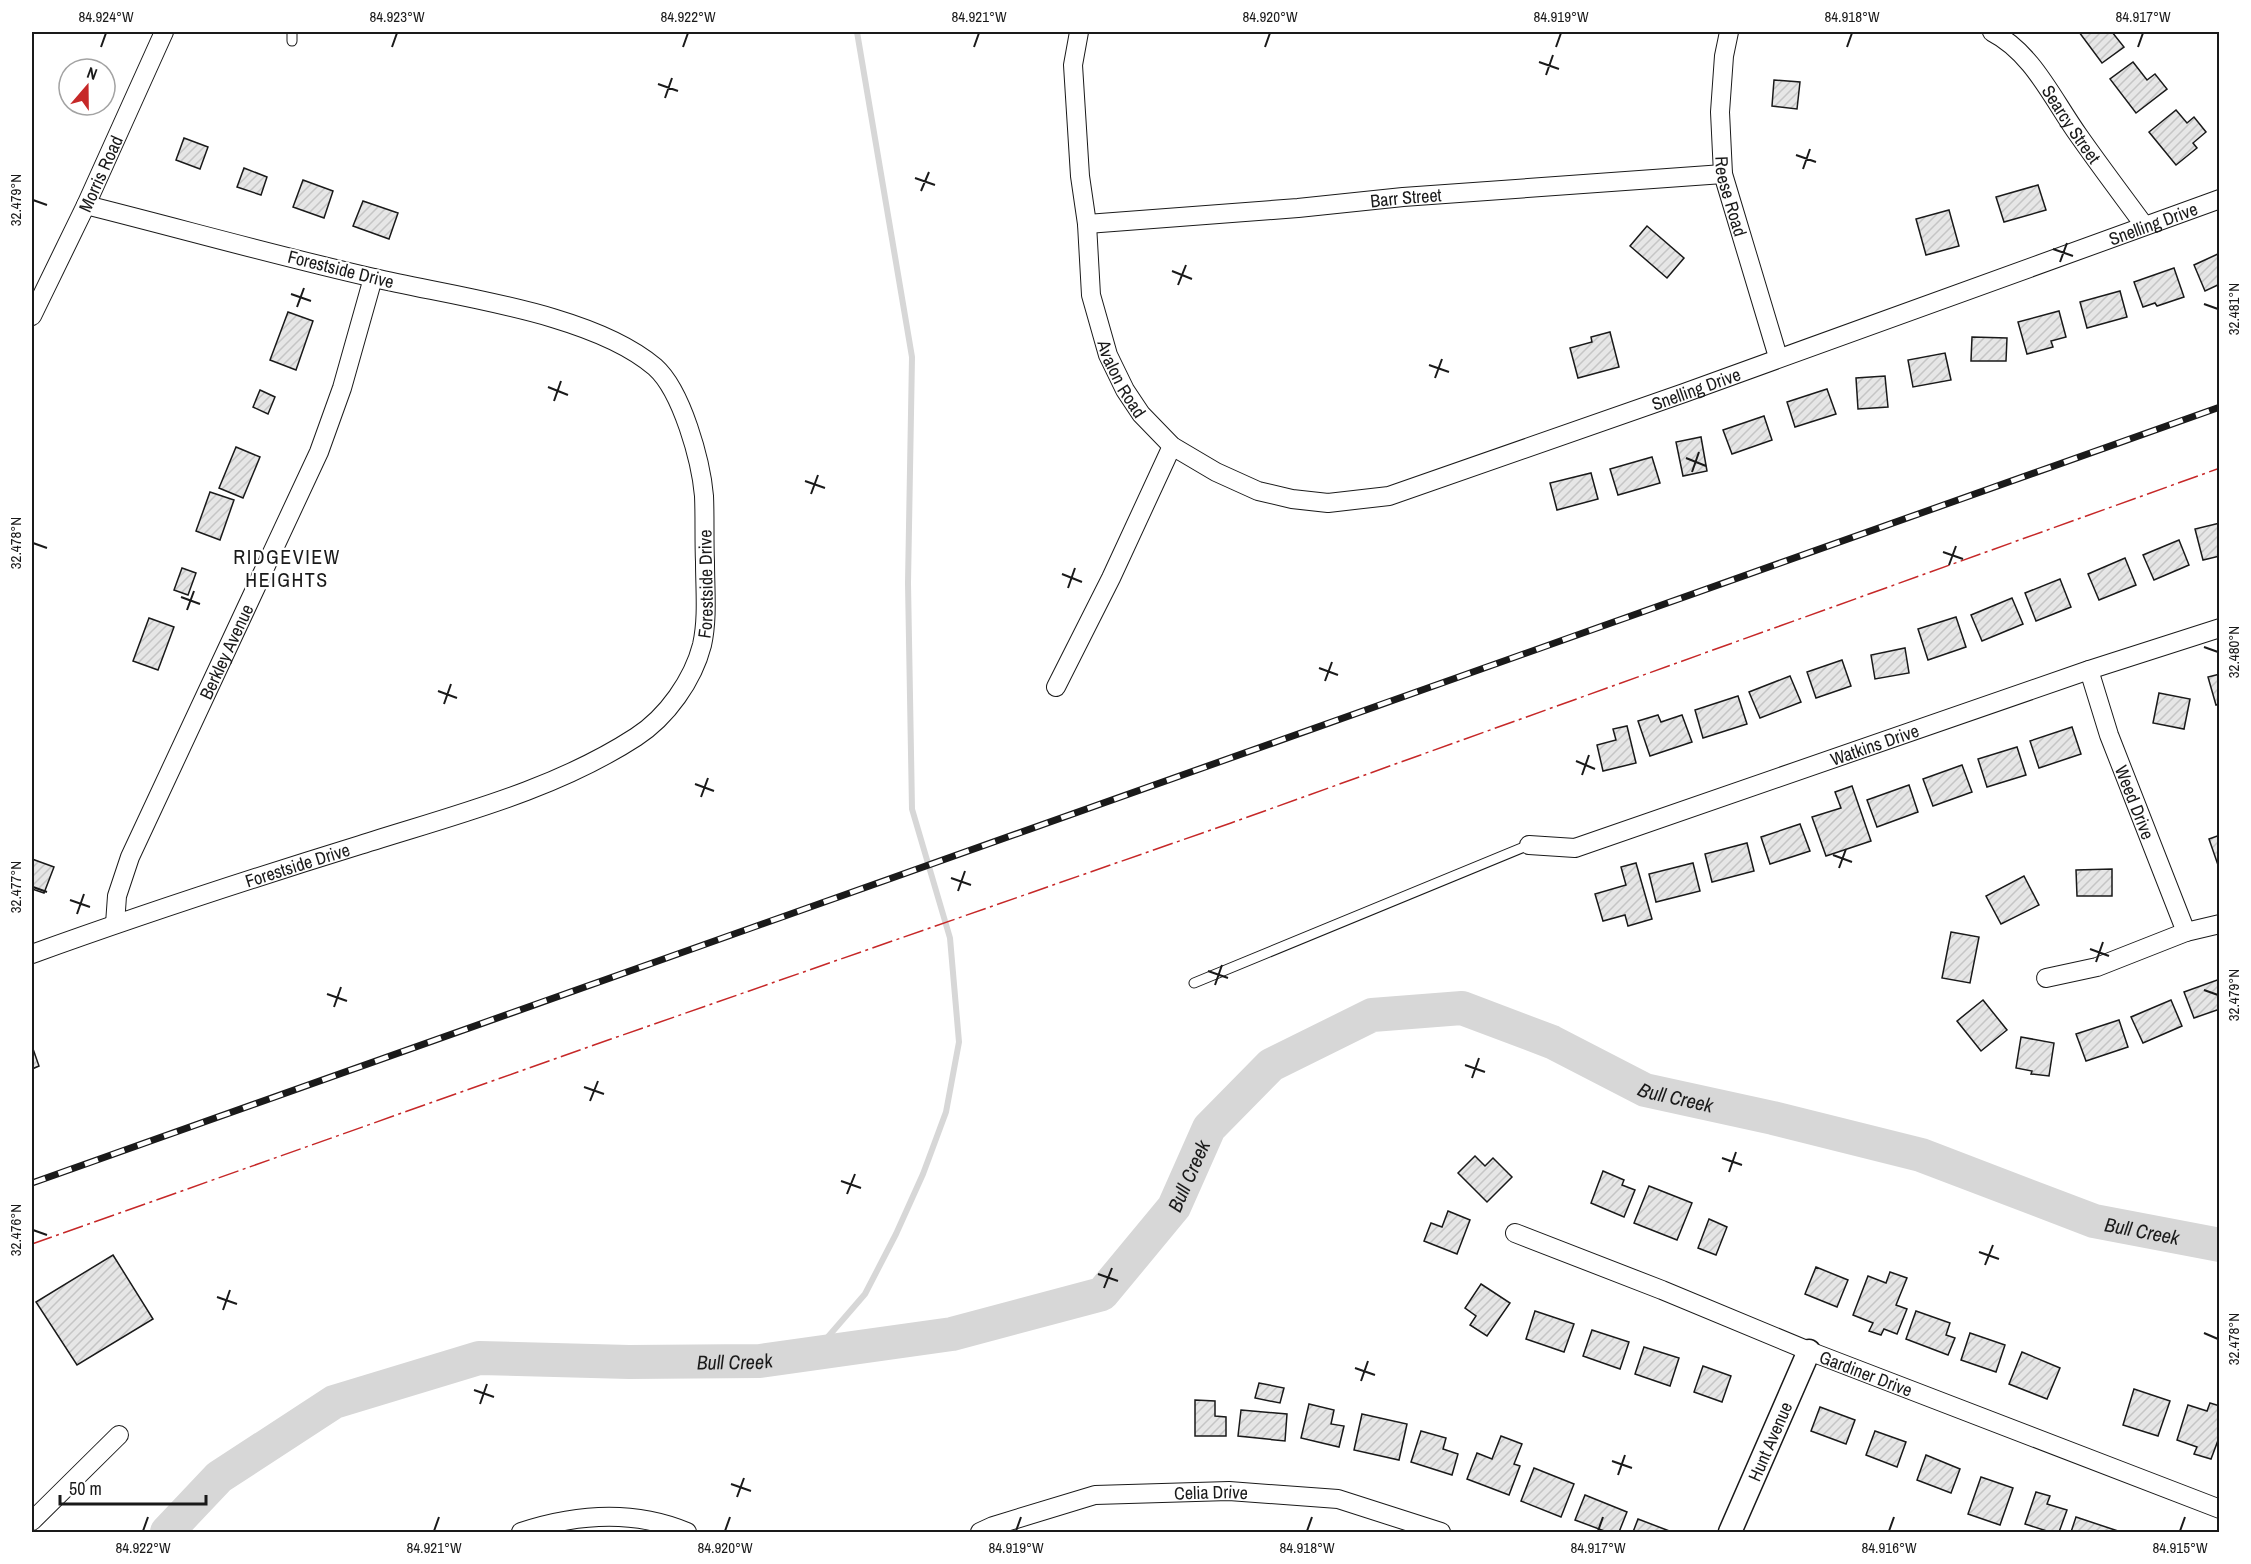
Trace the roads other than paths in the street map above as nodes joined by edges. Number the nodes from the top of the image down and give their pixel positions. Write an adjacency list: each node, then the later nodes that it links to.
1 (164, 32): 7 (street, Morris Road)
2 (1079, 32): 8 (street, Avalon Road)
3 (1729, 32): 5 (street, Reese Road)
4 (1992, 32): 9 (street, Searcy Street)
5 (1723, 174): 8 (street, Barr Street); 12 (street, Reese Road)
6 (2220, 199): 9 (street, Snelling Drive)
7 (86, 205): 10 (street, Forestside Drive); 11 (street, Morris Road)
8 (1087, 224): 13 (street, Avalon Road)
9 (2144, 225): 12 (street, Snelling Drive)
10 (373, 278): 18 (street, Berkley Avenue); 18 (street, Forestside Drive)
11 (32, 316)
12 (1778, 357): 13 (street, Snelling Drive)
13 (1172, 446): 16 (street)
14 (2220, 628): 15 (street, Watkins Drive)
15 (2089, 670): 17 (street, Watkins Drive); 20 (street, Weed Drive)
16 (1056, 687)
17 (1529, 845): 23 (lane)
18 (115, 924): 21 (street, Forestside Drive)
19 (2220, 924): 20 (street)
20 (2186, 932): 22 (street)
21 (32, 954)
22 (2046, 978)
23 (1194, 983)
24 (1515, 1233): 25 (street, Gardiner Drive)
25 (1809, 1351): 27 (street, Gardiner Drive); 33 (street, Hunt Avenue)
26 (119, 1435): 28 (street)
27 (2220, 1509)
28 (32, 1521)
29 (521, 1533): 30 (street)
30 (687, 1533)
31 (980, 1533): 32 (street, Celia Drive)
32 (1441, 1533)
33 (1730, 1533)

